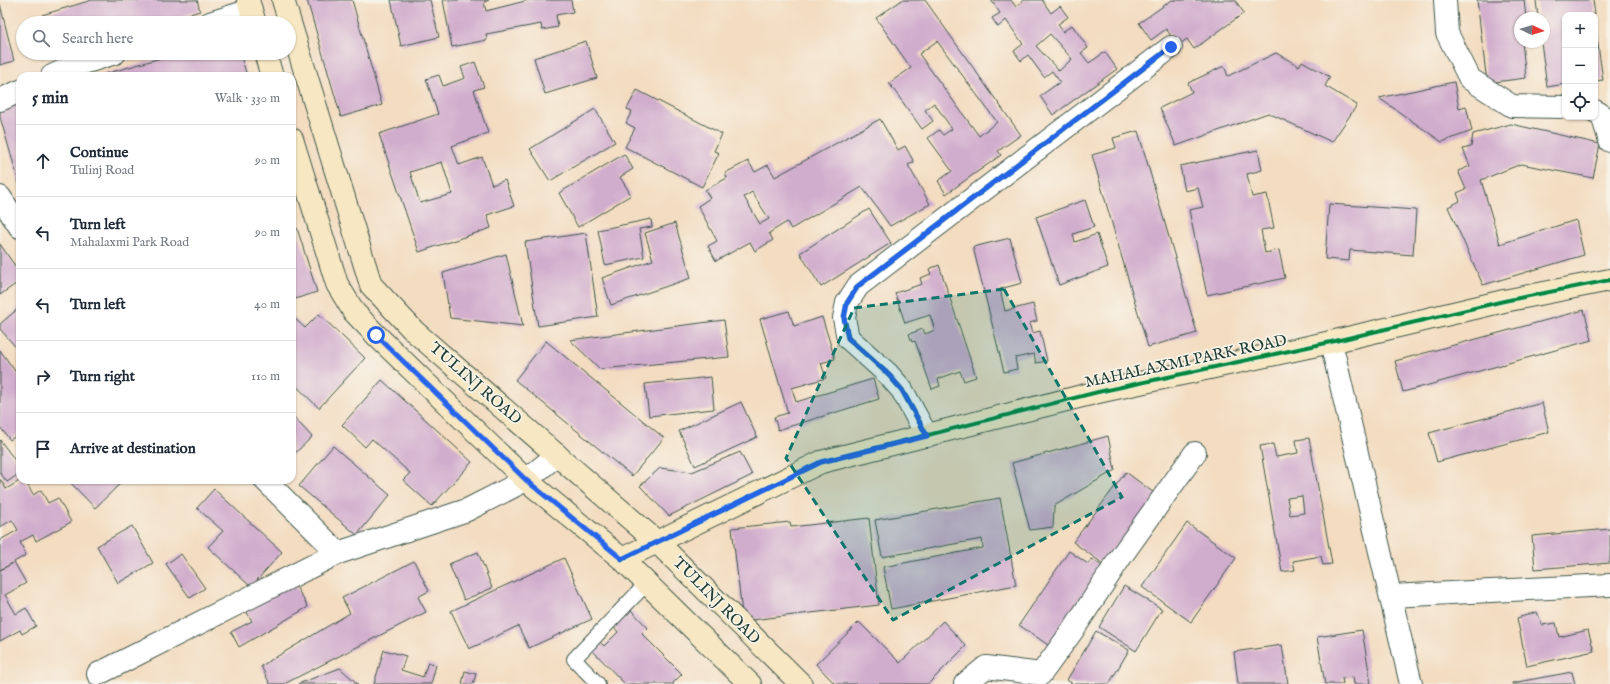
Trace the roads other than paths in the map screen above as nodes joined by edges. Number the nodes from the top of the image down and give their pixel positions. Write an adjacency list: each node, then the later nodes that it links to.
1 (283, 0): 5 (main road, TULINJ ROAD)
2 (1445, 0): 14 (street)
3 (251, 11): 4 (street)
4 (234, 16)
5 (288, 16)
6 (296, 42): 24 (main road, TULINJ ROAD)
7 (1171, 47): 22 (street)
8 (92, 60): 10 (street)
9 (266, 60): 11 (main road)
10 (60, 72)
11 (271, 72)
12 (16, 93): 13 (street)
13 (0, 100)
14 (1562, 107)
15 (1598, 113): 16 (street)
16 (1610, 141)
17 (296, 152): 25 (main road, TULINJ ROAD)
18 (0, 197): 19 (street)
19 (16, 221)
20 (1610, 280): 21 (main road, MAHALAXMI PARK ROAD)
21 (1331, 342): 22 (main road, MAHALAXMI PARK ROAD); 32 (street)
22 (927, 436): 27 (main road, MAHALAXMI PARK ROAD)
23 (1195, 453): 37 (street)
24 (557, 455): 25 (street); 27 (main road, TULINJ ROAD)
25 (526, 480): 28 (street); 29 (main road, TULINJ ROAD)
26 (269, 484): 28 (street)
27 (657, 542): 29 (main road, MAHALAXMI PARK ROAD); 36 (main road, TULINJ ROAD)
28 (338, 553): 33 (street)
29 (622, 559): 30 (main road, TULINJ ROAD)
30 (647, 583): 34 (lane); 35 (main road, TULINJ ROAD)
31 (1610, 585): 32 (street)
32 (1392, 596): 38 (street)
33 (98, 674)
34 (598, 684)
35 (750, 684)
36 (801, 684)
37 (965, 684)
38 (1411, 684)

